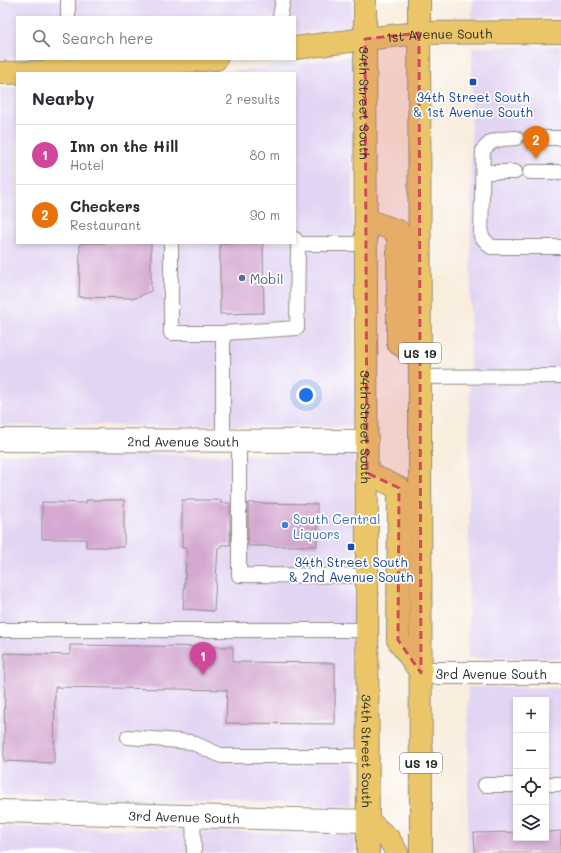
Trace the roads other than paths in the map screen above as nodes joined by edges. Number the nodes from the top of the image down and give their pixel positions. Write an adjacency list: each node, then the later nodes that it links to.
1 (68, 0): 5 (lane)
2 (283, 0): 6 (lane)
3 (366, 0): 9 (main road, 34th Street South)
4 (419, 0): 8 (main road, US 19)
5 (68, 16)
6 (280, 16)
7 (561, 32): 8 (main road, 1st Avenue South)
8 (419, 34): 9 (main road, 1st Avenue South); 28 (main road, US 19)
9 (365, 39): 10 (main road, 1st Avenue South); 22 (main road, 34th Street South)
10 (296, 48)
11 (211, 60): 13 (main road)
12 (68, 64): 13 (main road); 14 (main road)
13 (170, 68)
14 (42, 72)
15 (16, 73): 16 (main road)
16 (0, 74)
17 (561, 138): 18 (lane)
18 (483, 172): 19 (lane); 26 (lane)
19 (515, 172)
20 (530, 172): 21 (lane)
21 (561, 172)
22 (366, 220): 25 (main road, 34th Street South); 28 (main road)
23 (296, 242): 25 (lane); 27 (lane)
24 (171, 244): 27 (lane)
25 (366, 244): 32 (main road, 34th Street South)
26 (561, 247)
27 (223, 332): 31 (lane)
28 (420, 368): 29 (lane); 37 (main road, US 19)
29 (561, 376)
30 (0, 440): 31 (street, 2nd Avenue South)
31 (231, 440): 32 (street, 2nd Avenue South); 34 (lane)
32 (367, 441): 33 (main road, 34th Street South)
33 (367, 473): 34 (main road, 34th Street South); 37 (main road)
34 (368, 576): 36 (main road, 34th Street South)
35 (0, 630): 36 (lane)
36 (368, 630): 40 (main road, 34th Street South)
37 (421, 673): 38 (street, 3rd Avenue South); 51 (main road, US 19)
38 (561, 673)
39 (128, 736): 40 (lane)
40 (368, 756): 47 (main road, 34th Street South)
41 (549, 784): 42 (lane)
42 (561, 784)
43 (485, 785): 44 (lane)
44 (513, 785)
45 (0, 811): 46 (street, 3rd Avenue South)
46 (193, 816): 47 (street, 3rd Avenue South); 48 (lane)
47 (368, 821): 49 (main road, 34th Street South); 50 (main road)
48 (194, 853)
49 (368, 853)
50 (397, 853)
51 (421, 853)

